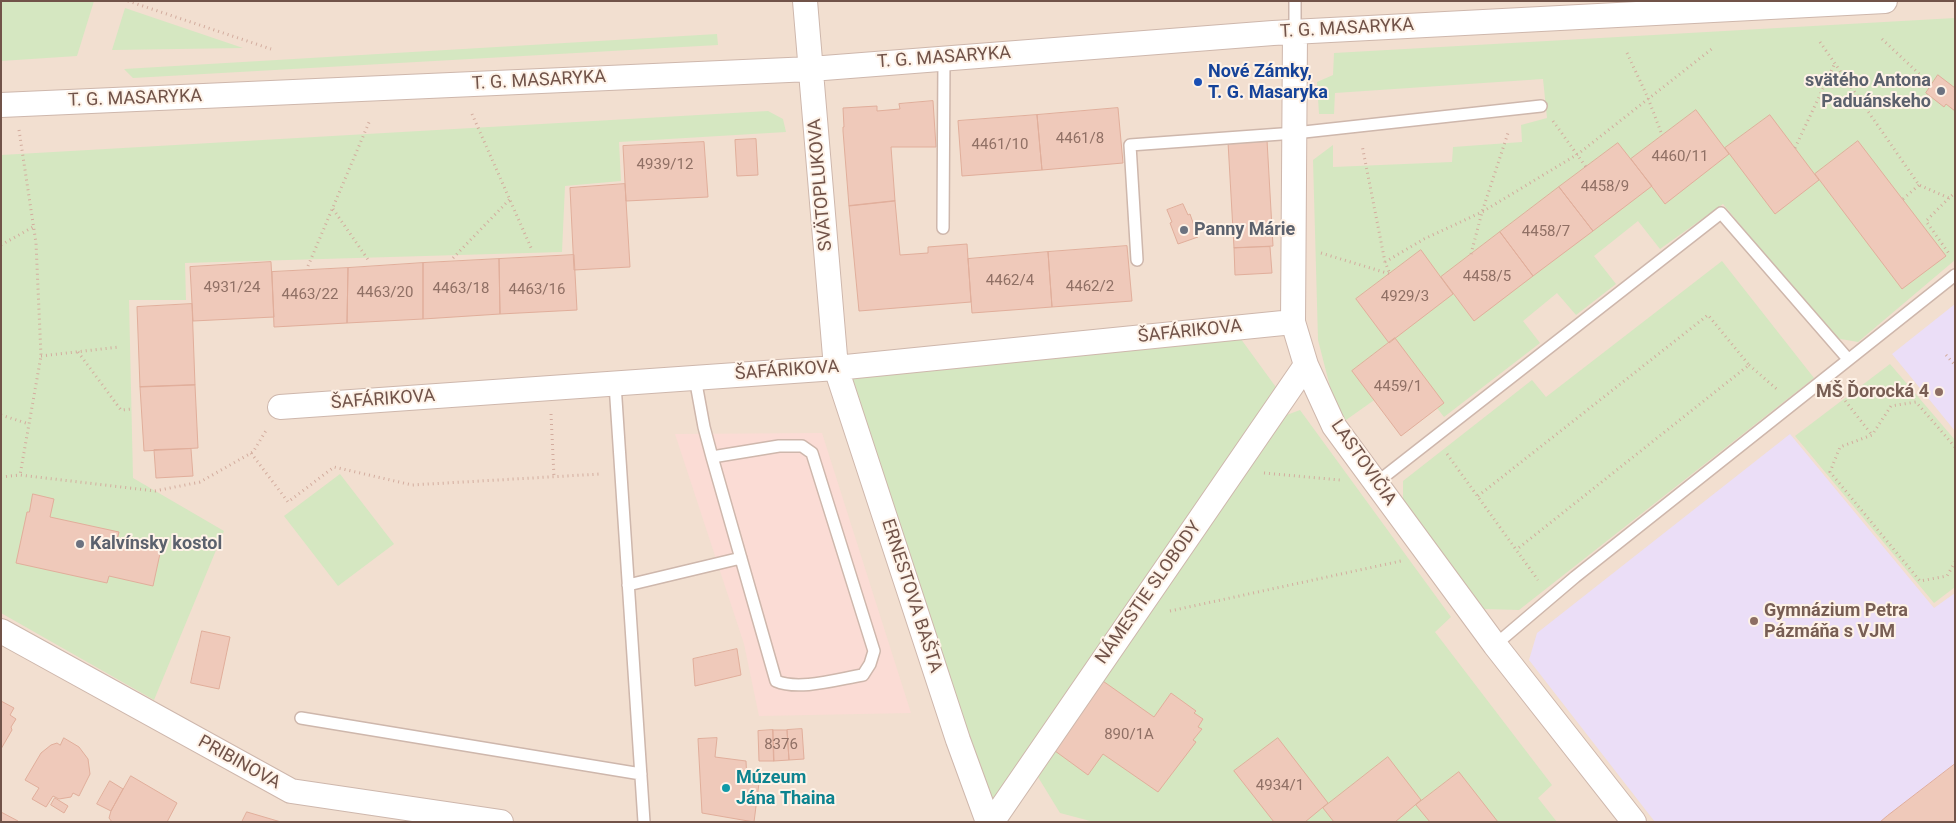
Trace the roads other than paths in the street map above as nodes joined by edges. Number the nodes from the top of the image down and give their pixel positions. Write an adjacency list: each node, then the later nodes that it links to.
1 (805, 1): 7 (street, SVÄTOPLUKOVA)
2 (1295, 1): 5 (lane)
3 (1885, 1): 4 (street, T. G. MASARYKA)
4 (1856, 2): 5 (street, T. G. MASARYKA)
5 (1295, 32): 6 (street, T. G. MASARYKA); 10 (street, LASTOVIČIA)
6 (944, 58): 7 (street, T. G. MASARYKA); 11 (lane)
7 (811, 69): 8 (street, T. G. MASARYKA); 17 (street, SVÄTOPLUKOVA)
8 (1, 105)
9 (1541, 106): 10 (lane)
10 (1295, 133): 12 (lane); 14 (street, LASTOVIČIA)
11 (943, 228)
12 (1137, 260)
13 (1955, 275): 15 (lane)
14 (1293, 322): 16 (street, LASTOVIČIA); 17 (street, ŠAFÁRIKOVA)
15 (1848, 360): 22 (lane); 26 (lane)
16 (1306, 365): 22 (street, LASTOVIČIA); 31 (street, NÁMESTIE SLOBODY)
17 (836, 368): 18 (street, ŠAFÁRIKOVA); 31 (street, ERNESTOVA BAŠTA)
18 (695, 378): 19 (street, ŠAFÁRIKOVA); 21 (lane)
19 (615, 384): 20 (street, ŠAFÁRIKOVA); 24 (lane)
20 (280, 407)
21 (712, 457): 23 (lane); 23 (lane)
22 (1376, 483): 26 (street, LASTOVIČIA)
23 (742, 558): 24 (lane)
24 (628, 586): 28 (lane)
25 (1, 631): 29 (street, PRIBINOVA)
26 (1495, 645): 32 (street, LASTOVIČIA)
27 (301, 718): 28 (lane)
28 (641, 774): 30 (lane)
29 (501, 822)
30 (644, 822)
31 (990, 822)
32 (1634, 822)

